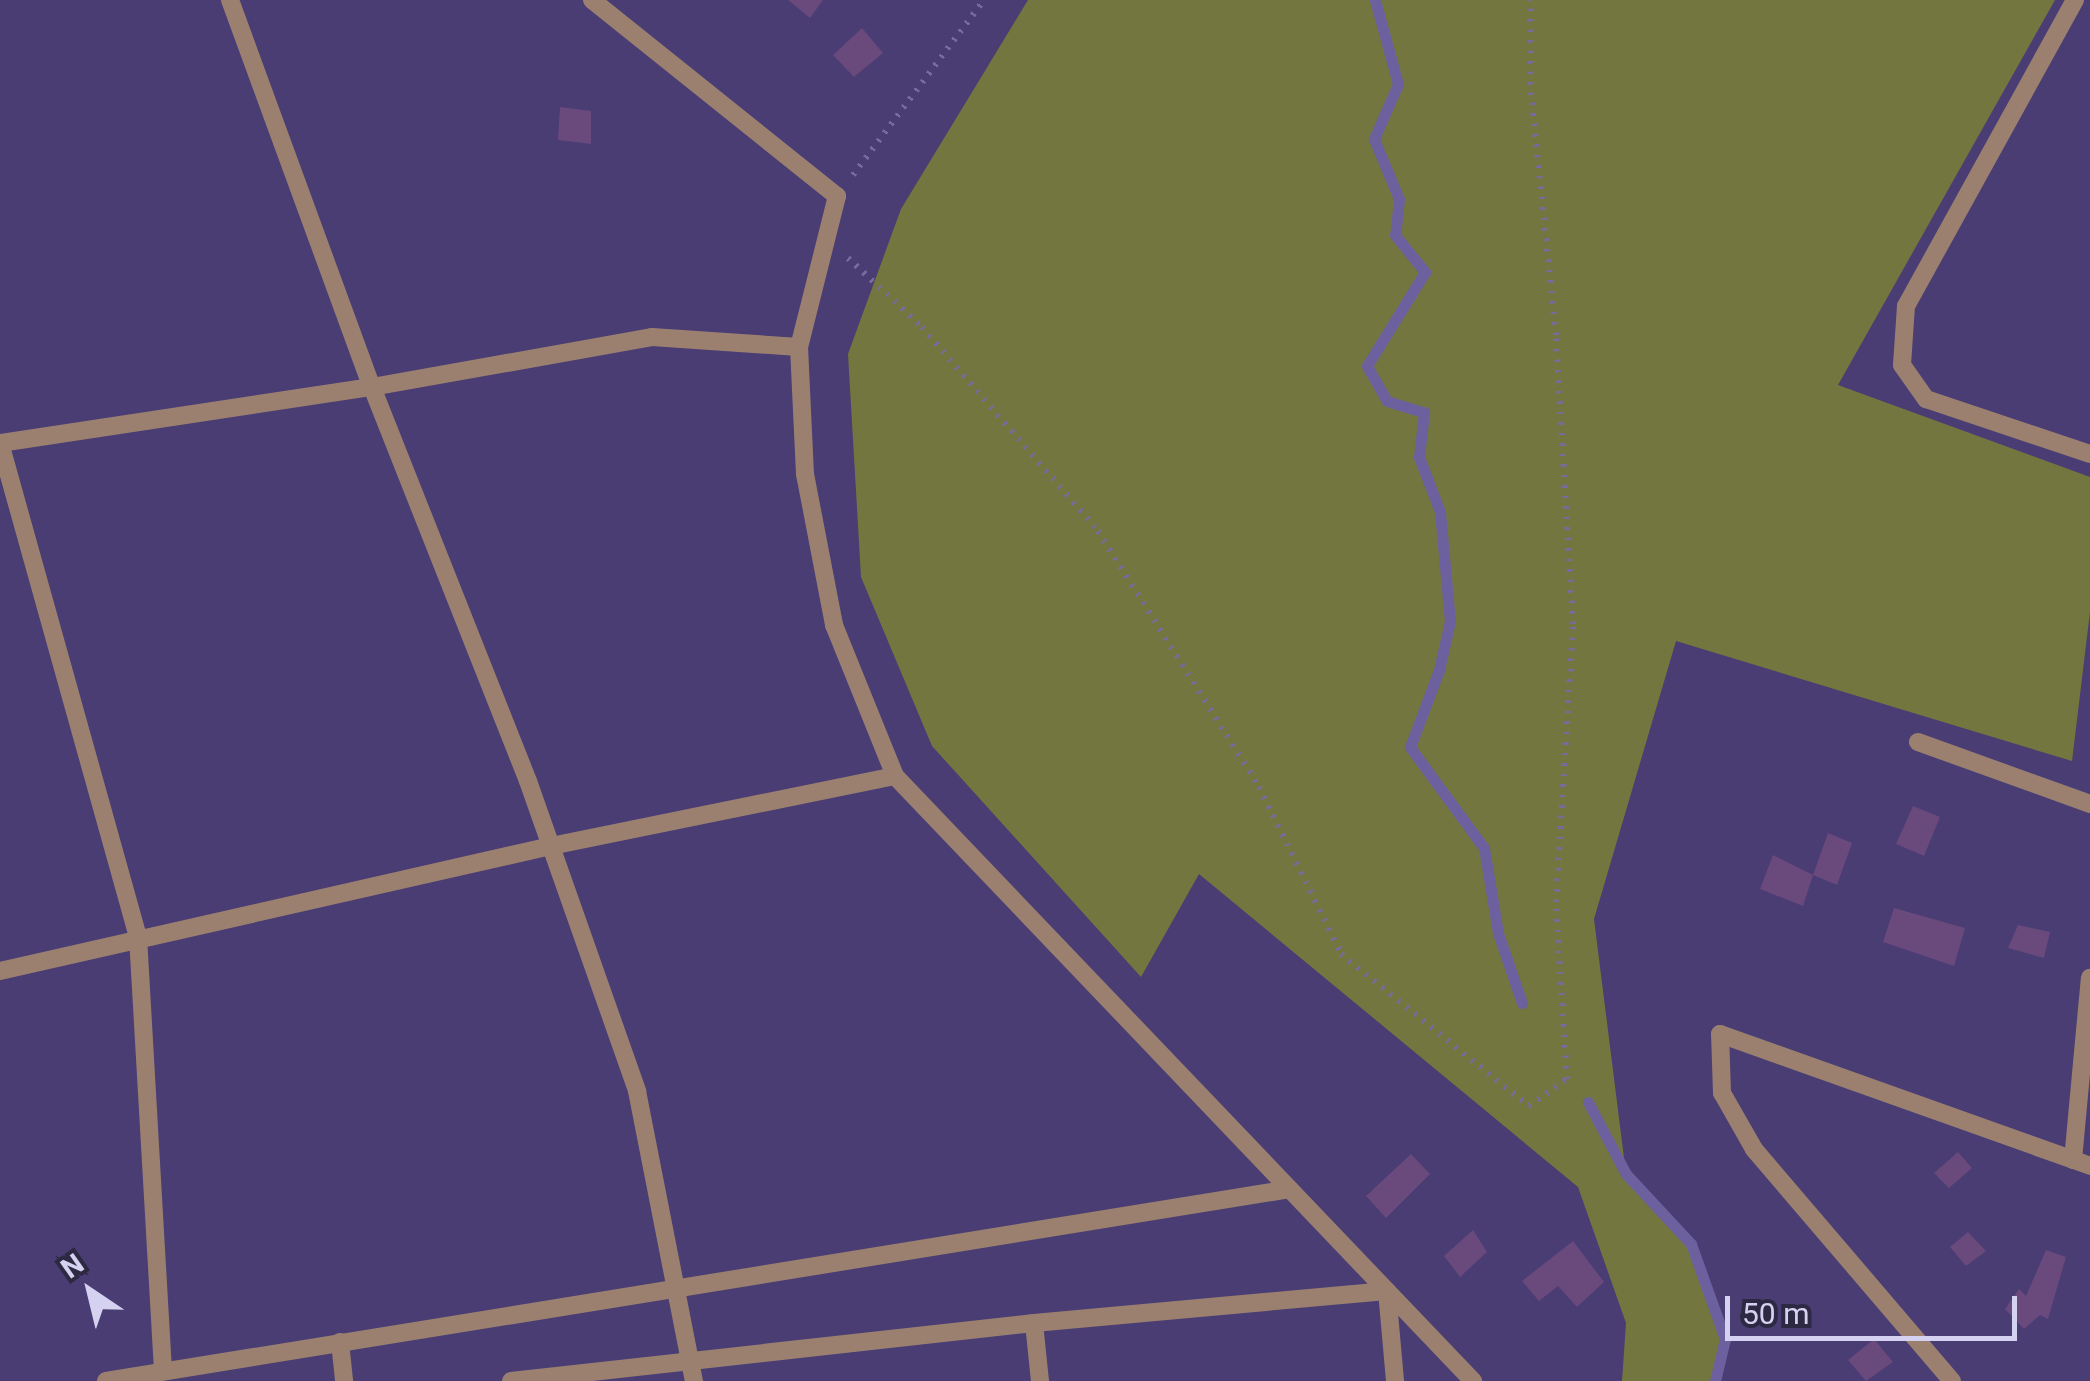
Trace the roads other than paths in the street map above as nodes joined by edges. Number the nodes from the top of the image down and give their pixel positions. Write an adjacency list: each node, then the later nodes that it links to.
1 (230, 0): 5 (street)
2 (592, 0): 4 (street)
3 (2075, 0): 7 (street)
4 (800, 347): 5 (street); 9 (street)
5 (372, 387): 6 (street); 11 (street)
6 (0, 443): 12 (street)
7 (2090, 454)
8 (1918, 742): 10 (street)
9 (895, 776): 11 (street); 16 (street)
10 (2090, 804)
11 (551, 846): 12 (street); 17 (street)
12 (138, 941): 13 (street); 22 (street)
13 (0, 971)
14 (2090, 978): 15 (street)
15 (2082, 1163): 30 (street)
16 (1290, 1189): 17 (street); 18 (street)
17 (678, 1286): 20 (street); 21 (street)
18 (1387, 1291): 19 (street); 28 (street); 29 (street)
19 (1034, 1322): 21 (street); 27 (street)
20 (340, 1342): 22 (street); 24 (street)
21 (692, 1361): 25 (street); 26 (street)
22 (162, 1371): 23 (street)
23 (106, 1381)
24 (344, 1381)
25 (511, 1381)
26 (694, 1381)
27 (1040, 1381)
28 (1395, 1381)
29 (1472, 1381)
30 (1952, 1381)

